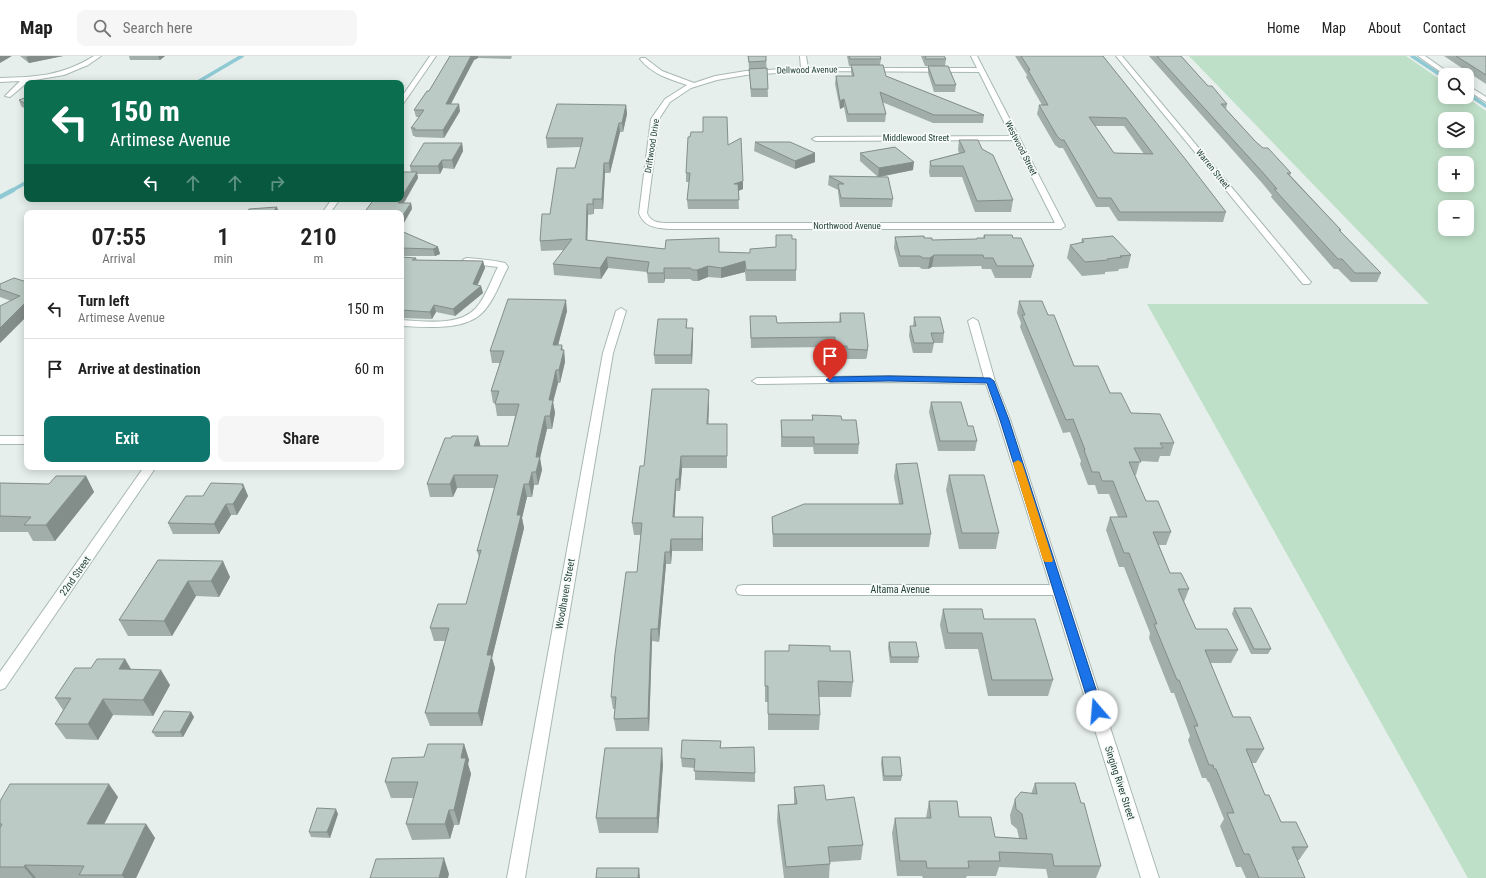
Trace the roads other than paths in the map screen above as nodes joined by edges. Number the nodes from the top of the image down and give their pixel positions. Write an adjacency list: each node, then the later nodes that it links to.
1 (98, 56): 12 (street)
2 (433, 56): 17 (street)
3 (803, 56): 9 (street)
4 (974, 56): 10 (street, Westwood Street)
5 (1119, 56): 24 (street, Warren Street)
6 (1421, 56): 8 (street)
7 (643, 58): 14 (street)
8 (1439, 68)
9 (805, 70): 10 (street, Dellwood Avenue); 14 (street, Dellwood Avenue)
10 (980, 70): 19 (street, Westwood Street)
11 (0, 80): 12 (street)
12 (26, 80)
13 (24, 82): 16 (street)
14 (694, 85): 21 (street, Driftwood Drive)
15 (1474, 92): 18 (street)
16 (8, 96)
17 (404, 99)
18 (1486, 100)
19 (1016, 138): 20 (street, Middlewood Street); 22 (street, Westwood Street)
20 (816, 139)
21 (649, 223): 22 (street, Northwood Avenue)
22 (1045, 226)
23 (458, 261): 27 (street)
24 (1306, 282)
25 (621, 311): 36 (street, Woodhaven Street)
26 (973, 321): 29 (street, Singing River Street)
27 (404, 323)
28 (757, 381): 29 (street)
29 (990, 381): 34 (street, Singing River Street)
30 (0, 440): 31 (street)
31 (24, 440)
32 (148, 470): 35 (street, 22nd Street)
33 (743, 590): 34 (street, Altama Avenue)
34 (1058, 590): 37 (street, Singing River Street)
35 (0, 684)
36 (516, 878)
37 (1150, 878)

